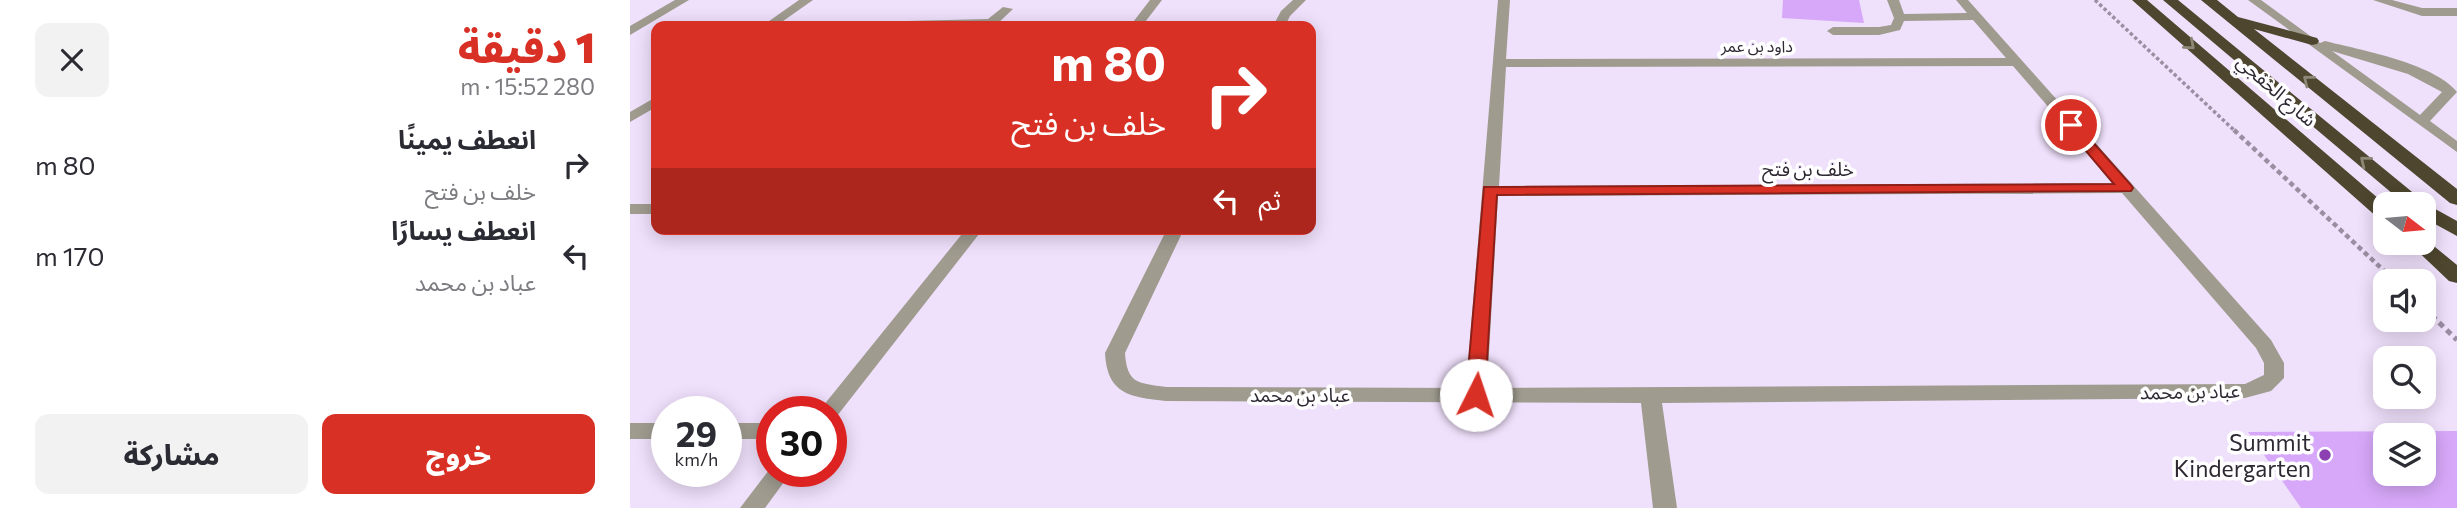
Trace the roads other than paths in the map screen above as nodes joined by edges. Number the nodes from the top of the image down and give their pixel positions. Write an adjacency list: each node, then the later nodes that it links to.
1 (665, 0): 19 (street)
2 (684, 0): 24 (street)
3 (807, 0): 20 (street)
4 (1156, 0): 22 (street)
5 (1300, 0): 23 (street)
6 (1504, 0): 28 (street)
7 (1893, 0): 17 (street)
8 (1962, 0): 16 (street, عباد بن محمد)
9 (2139, 0): 40 (highway, شارع الخفجي, one-way to 40)
10 (2170, 0): 38 (highway, one-way to 10)
11 (2208, 0): 18 (highway, شارع الخفجي)
12 (2254, 0): 26 (street)
13 (2379, 0): 15 (street)
14 (1007, 9): 21 (street)
15 (2457, 12)
16 (1976, 16): 17 (street); 27 (street, عباد بن محمد)
17 (1900, 18): 25 (street)
18 (2230, 18): 26 (highway); 39 (highway, شارع الخفجي, one-way to 18)
19 (630, 19)
20 (776, 21)
21 (994, 21)
22 (1140, 21)
23 (1281, 21)
24 (630, 30)
25 (1833, 31)
26 (2312, 41): 30 (street); 34 (street)
27 (2015, 62): 28 (street, داود بن عمر); 36 (street, عباد بن محمد)
28 (1499, 63): 37 (street)
29 (2453, 75): 30 (street)
30 (2427, 76): 31 (street)
31 (2454, 92): 34 (street)
32 (651, 104): 33 (street)
33 (630, 118)
34 (2421, 122): 35 (street)
35 (2457, 148)
36 (2126, 188): 37 (street, خلف بن فتح); 51 (street, عباد بن محمد)
37 (1490, 191): 49 (street)
38 (2402, 192)
39 (2457, 199)
40 (2373, 204)
41 (630, 209): 42 (street)
42 (651, 209)
43 (2436, 217): 44 (highway)
44 (2457, 230)
45 (970, 235): 50 (street)
46 (1173, 235): 49 (street, عباد بن محمد)
47 (2434, 256): 48 (highway)
48 (2457, 276)
49 (1476, 395): 51 (street, عباد بن محمد)
50 (841, 396)
51 (1651, 396): 56 (street)
52 (630, 431): 53 (street)
53 (651, 431)
54 (768, 487): 55 (street)
55 (752, 508)
56 (1665, 508)

